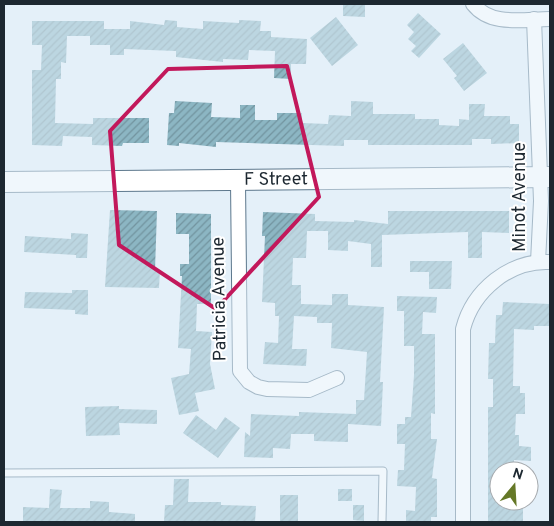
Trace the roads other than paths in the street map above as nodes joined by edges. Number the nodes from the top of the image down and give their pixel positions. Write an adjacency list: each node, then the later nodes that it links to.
1 (473, 4): 3 (street)
2 (550, 18): 3 (street)
3 (534, 19): 4 (street, Minot Avenue)
4 (545, 177): 5 (main road, F Street); 7 (street, Minot Avenue)
5 (238, 181): 6 (main road, F Street); 8 (street, Patricia Avenue)
6 (4, 182)
7 (544, 262): 11 (street, Minot Avenue)
8 (337, 378)
9 (4, 473): 10 (lane)
10 (382, 522)
11 (463, 522)

